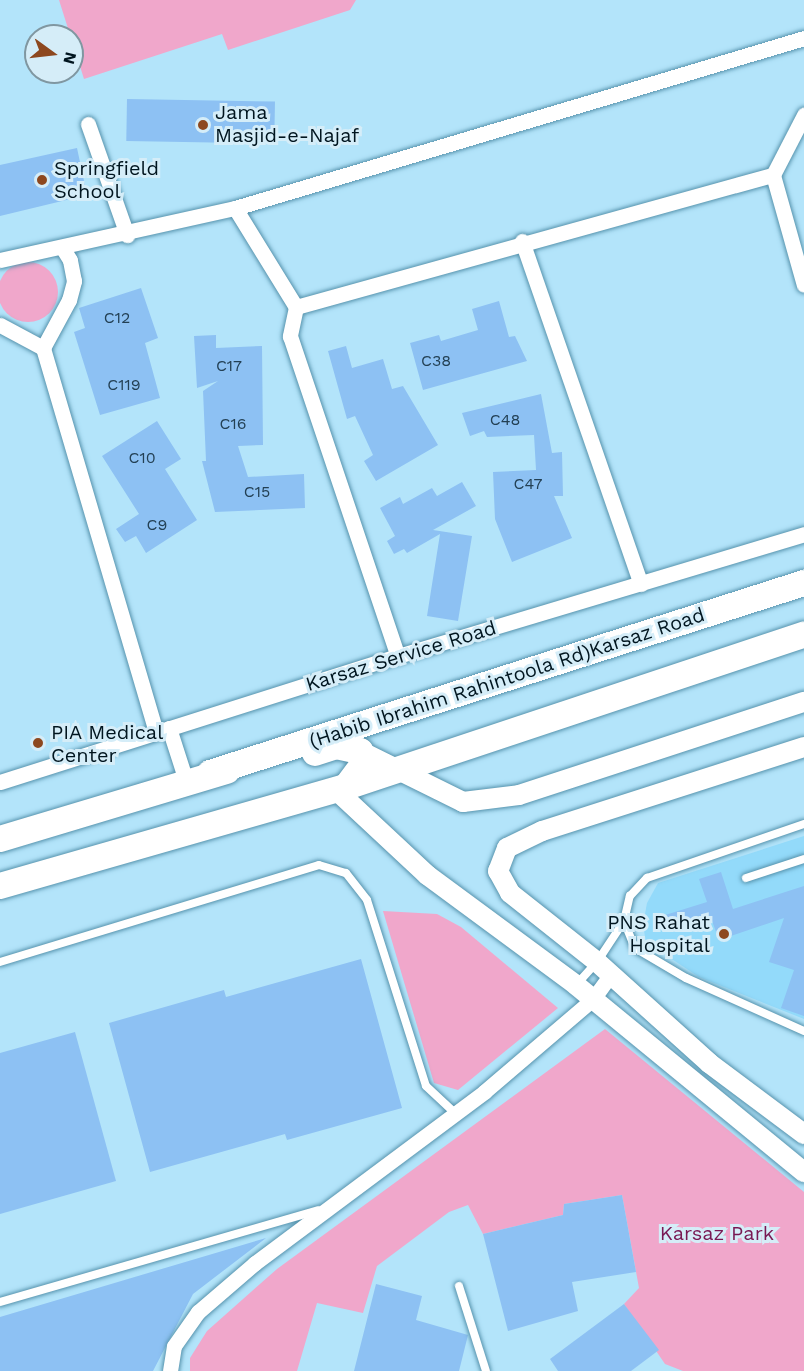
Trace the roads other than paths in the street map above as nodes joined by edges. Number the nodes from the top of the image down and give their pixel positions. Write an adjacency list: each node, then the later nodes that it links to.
1 (804, 38): 5 (street)
2 (804, 115): 4 (street)
3 (88, 124): 6 (street)
4 (773, 175): 7 (street); 10 (street)
5 (235, 208): 6 (street); 11 (street)
6 (127, 235): 8 (street)
7 (522, 242): 11 (street); 16 (street)
8 (62, 247): 9 (street); 13 (street)
9 (0, 260)
10 (804, 285)
11 (296, 307): 18 (street)
12 (0, 325): 13 (street)
13 (43, 348): 20 (street)
14 (804, 534): 16 (street, Karsaz Service Road)
15 (804, 583): 24 (highway, (Habib Ibrahim Rahintoola Rd)Karsaz Road)
16 (641, 584): 18 (street, Karsaz Service Road)
17 (804, 635): 23 (highway)
18 (398, 656): 20 (street, Karsaz Service Road)
19 (804, 702): 23 (street)
20 (163, 730): 25 (street); 26 (street, Karsaz Service Road)
21 (804, 747): 35 (street)
22 (360, 751): 23 (street); 24 (highway); 27 (highway)
23 (399, 769): 27 (highway)
24 (210, 773): 25 (highway)
25 (186, 781): 29 (highway)
26 (0, 782)
27 (341, 788): 32 (highway); 36 (street)
28 (804, 824): 33 (lane)
29 (0, 839)
30 (804, 859): 31 (lane)
31 (746, 878)
32 (0, 886)
33 (624, 921): 35 (lane); 38 (lane)
34 (0, 962): 39 (lane)
35 (604, 968): 36 (lane); 37 (street); 40 (street)
36 (576, 985): 37 (street)
37 (592, 999): 39 (street); 41 (street)
38 (804, 1031)
39 (456, 1114): 43 (street)
40 (803, 1133): 41 (street)
41 (785, 1157): 42 (street)
42 (804, 1172)
43 (336, 1205): 45 (lane); 46 (street)
44 (459, 1286): 47 (lane)
45 (0, 1302)
46 (170, 1371)
47 (486, 1371)

